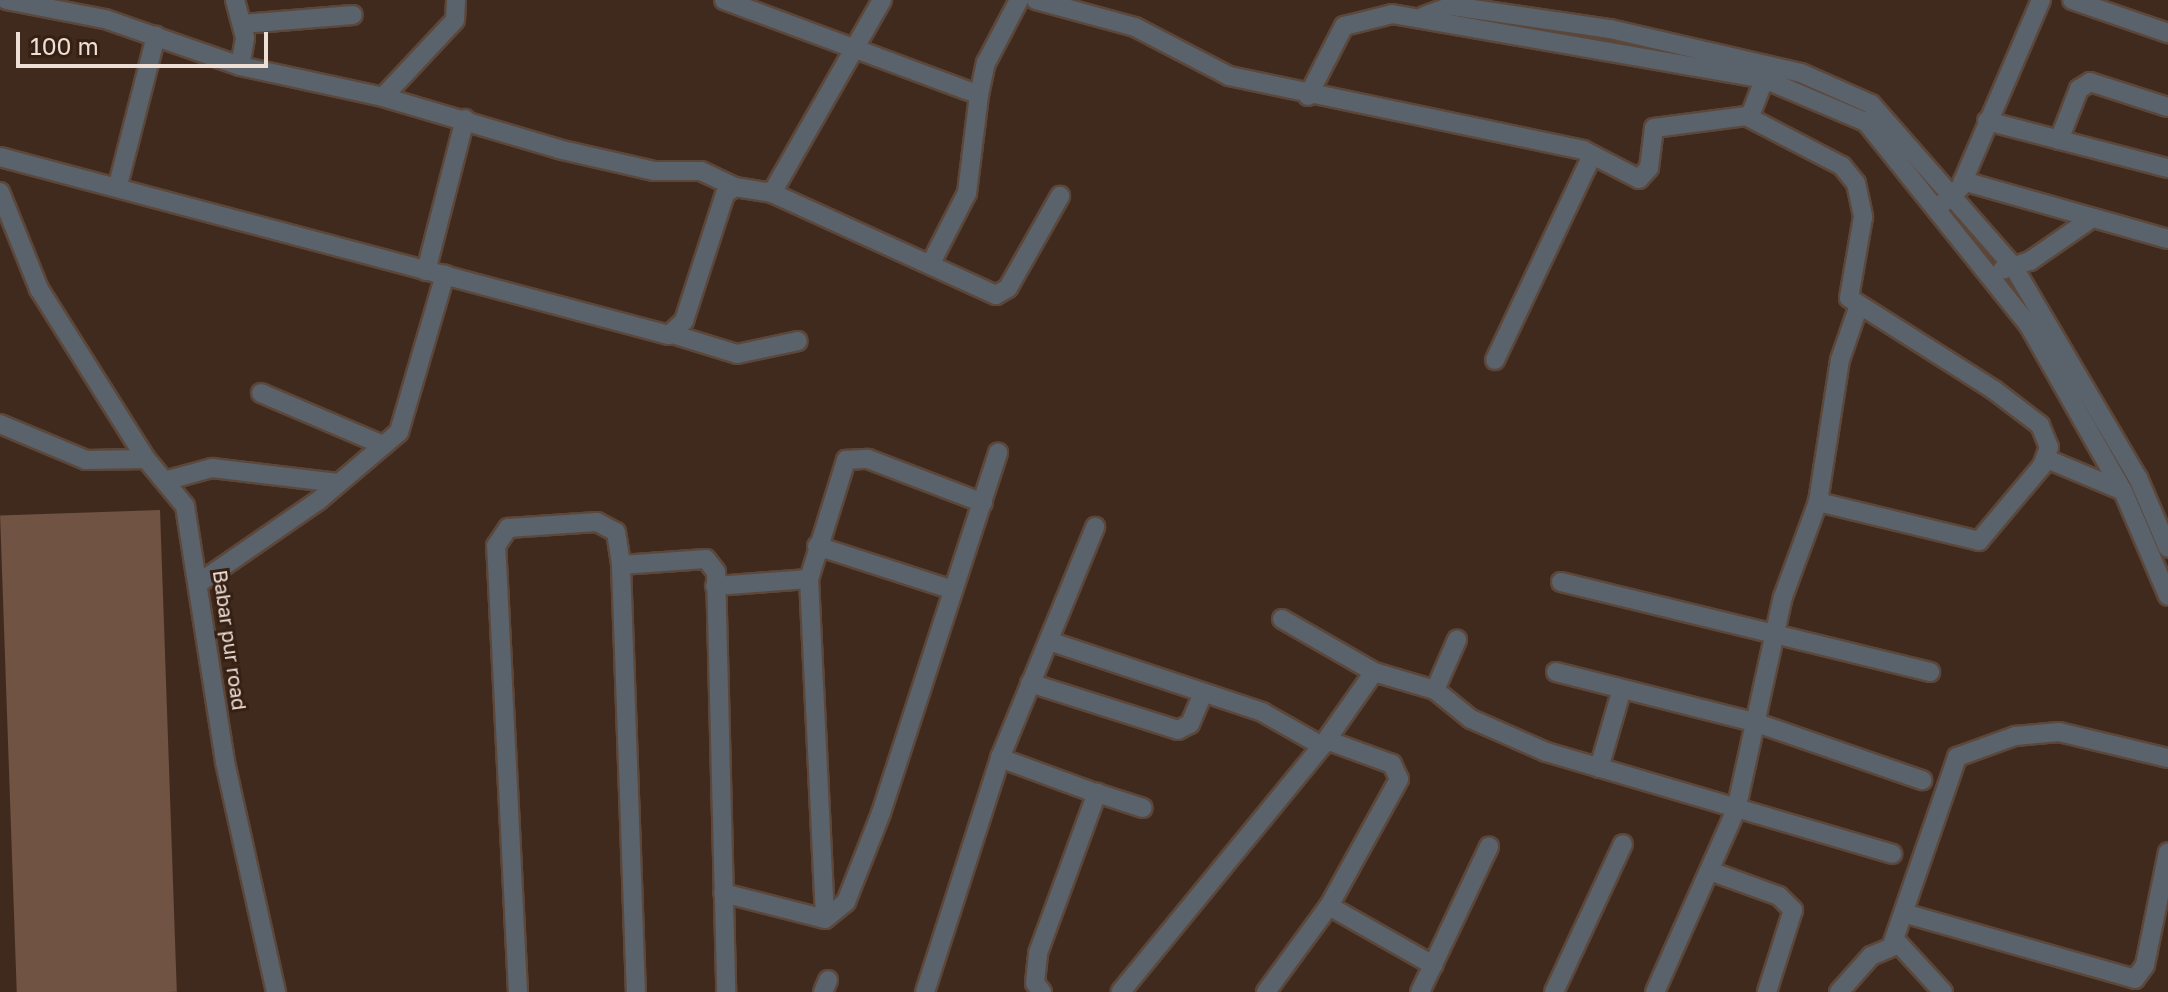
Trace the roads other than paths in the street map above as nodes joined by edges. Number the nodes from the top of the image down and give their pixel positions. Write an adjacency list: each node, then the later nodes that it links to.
1 (6, 0): 13 (street)
2 (100, 0): 13 (street)
3 (235, 0): 14 (street)
4 (456, 0): 22 (street)
5 (724, 0): 17 (street)
6 (882, 0): 17 (street)
7 (1019, 0): 20 (street)
8 (1036, 0): 21 (street)
9 (2041, 0): 26 (street)
10 (2072, 0): 15 (street)
11 (353, 15): 14 (street)
12 (1424, 16): 19 (street); 21 (street); 37 (street)
13 (105, 19): 16 (street)
14 (243, 24): 18 (street)
15 (2168, 33)
16 (156, 36): 18 (street); 32 (street)
17 (857, 46): 20 (street); 35 (street)
18 (240, 66): 22 (street)
19 (1764, 79): 24 (street); 37 (street)
20 (979, 95): 40 (street)
21 (1308, 96): 28 (street)
22 (383, 97): 25 (street)
23 (2168, 107): 27 (street)
24 (1750, 116): 28 (street); 45 (street)
25 (465, 119): 33 (street); 42 (street)
26 (1987, 121): 27 (street); 31 (street)
27 (2059, 140): 30 (street)
28 (1592, 156): 48 (street)
29 (0, 157): 32 (street)
30 (2168, 168)
31 (1963, 181): 37 (street); 38 (street)
32 (118, 185): 42 (street)
33 (735, 187): 35 (street); 46 (street)
34 (0, 192): 53 (street, Babar pur road)
35 (772, 193): 40 (street)
36 (1060, 196): 40 (street)
37 (1944, 202): 41 (street); 43 (street)
38 (2092, 218): 39 (street); 41 (street)
39 (2168, 239)
40 (931, 263)
41 (2013, 266): 43 (street); 61 (street)
42 (426, 271): 44 (street)
43 (1988, 274): 57 (street)
44 (445, 275): 46 (street); 51 (street)
45 (1858, 308): 54 (street); 58 (street)
46 (672, 334): 47 (street)
47 (798, 341)
48 (1495, 360)
49 (261, 393): 51 (street)
50 (0, 424): 53 (street)
51 (383, 445): 56 (street)
52 (998, 453): 59 (street)
53 (146, 459): 55 (street, Babar pur road)
54 (2047, 459): 57 (street); 58 (street)
55 (168, 480): 56 (street); 67 (street, Babar pur road)
56 (338, 483): 67 (street)
57 (2123, 491): 70 (street)
58 (1818, 502): 72 (street)
59 (983, 503): 62 (street); 69 (street)
60 (1095, 527): 74 (street)
61 (2163, 528): 63 (street)
62 (817, 546): 65 (street); 69 (street)
63 (2168, 548)
64 (621, 565): 68 (street); 103 (street); 104 (street)
65 (809, 579): 68 (street); 99 (street)
66 (1561, 582): 72 (street)
67 (199, 583): 102 (street, Babar pur road)
68 (715, 586): 96 (street)
69 (953, 590): 99 (street)
70 (2168, 596)
71 (1282, 619): 75 (street)
72 (1776, 630): 77 (street); 82 (street)
73 (1457, 640): 80 (street)
74 (1049, 641): 78 (street); 81 (street)
75 (1374, 672): 80 (street); 83 (street)
76 (1556, 672): 79 (street)
77 (1930, 672)
78 (1030, 683): 81 (street); 84 (street)
79 (1622, 689): 82 (street); 86 (street)
80 (1435, 690): 86 (street)
81 (1203, 694): 83 (street)
82 (1757, 723): 87 (street); 90 (street)
83 (1324, 743): 97 (street); 108 (street)
84 (1000, 758): 88 (street); 106 (street)
85 (2168, 758): 98 (street)
86 (1599, 768): 90 (street)
87 (1922, 780)
88 (1098, 794): 89 (street); 107 (street)
89 (1143, 808)
90 (1736, 810): 94 (street); 95 (street)
91 (1623, 844): 111 (street)
92 (1489, 847): 101 (street)
93 (2168, 852): 98 (street)
94 (1892, 854)
95 (1710, 871): 112 (street); 113 (street)
96 (723, 893): 99 (street); 105 (street)
97 (1329, 906): 101 (street); 109 (street)
98 (1907, 914): 100 (street)
99 (825, 919)
100 (1892, 945): 114 (street); 115 (street)
101 (1433, 965): 110 (street)
102 (276, 992)
103 (518, 992)
104 (636, 992)
105 (726, 992)
106 (925, 992)
107 (1042, 992)
108 (1121, 992)
109 (1266, 992)
110 (1420, 992)
111 (1554, 992)
112 (1655, 992)
113 (1767, 992)
114 (1839, 992)
115 (1943, 992)

